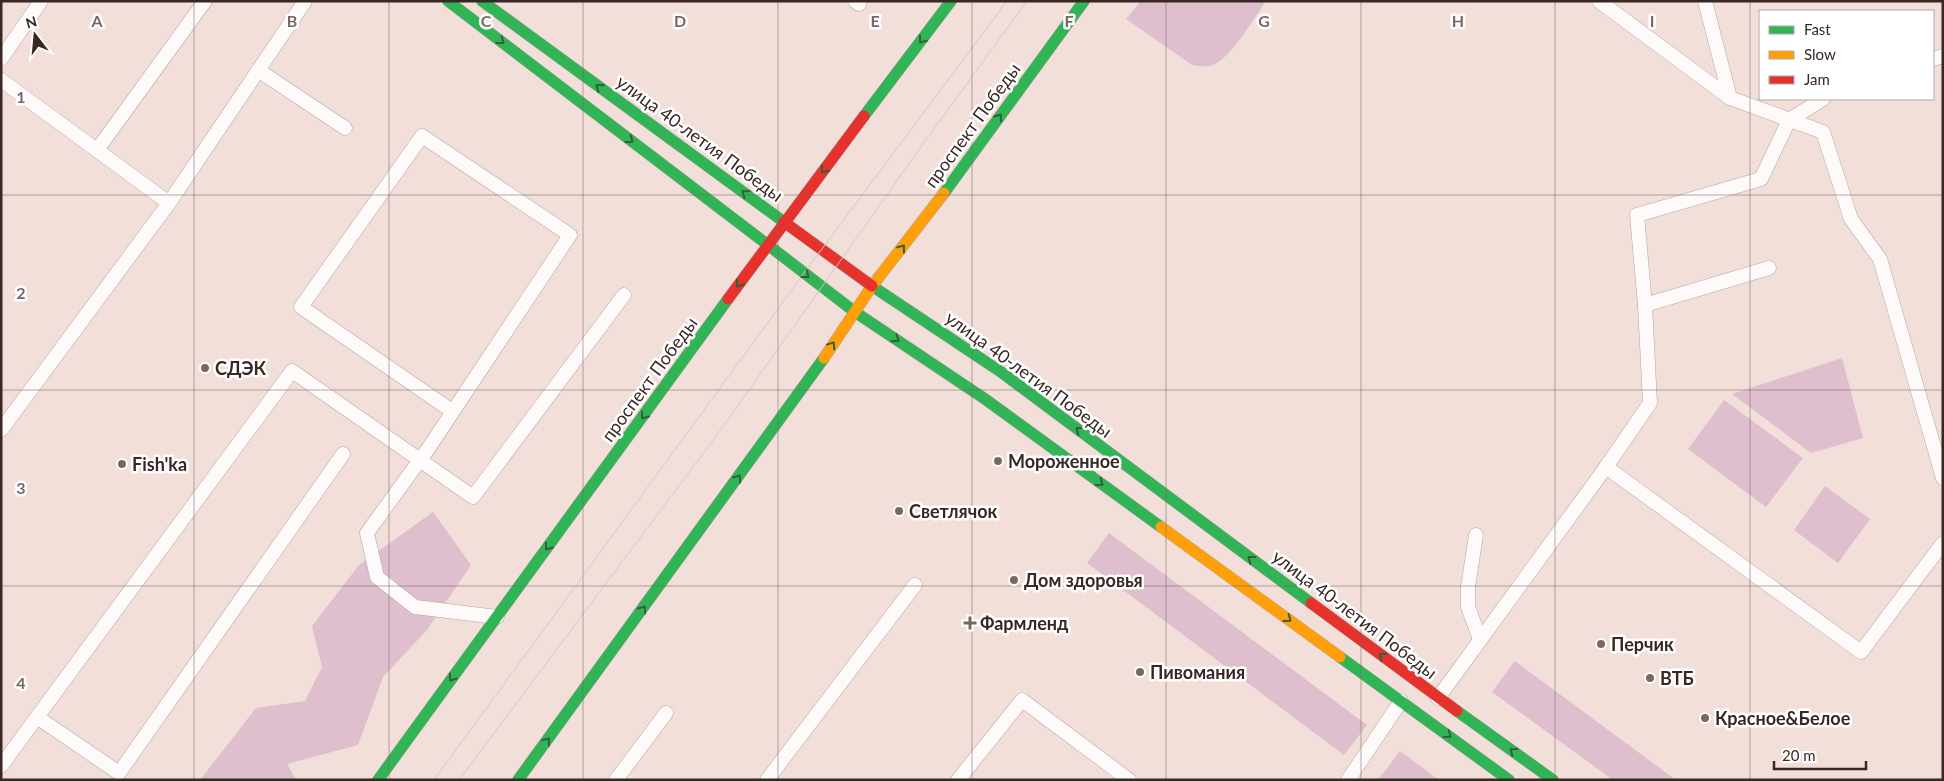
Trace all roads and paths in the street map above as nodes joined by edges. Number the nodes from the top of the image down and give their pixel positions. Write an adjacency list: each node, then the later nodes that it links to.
1 (41, 1): 12 (lane)
2 (205, 1): 19 (lane)
3 (305, 1): 13 (lane)
4 (448, 1): 22 (street, улица 40-летия Победы, one-way to 22)
5 (482, 1): 21 (street, улица 40-летия Победы, one-way to 5)
6 (855, 1): 7 (lane)
7 (860, 1)
8 (951, 1): 21 (street, проспект Победы, one-way to 21)
9 (1084, 1): 24 (street, проспект Победы, one-way to 9)
10 (1599, 1): 15 (lane)
11 (1705, 1): 15 (lane)
12 (1, 59)
13 (258, 70): 18 (lane); 20 (lane)
14 (1, 80): 19 (lane)
15 (1730, 98): 17 (lane)
16 (1821, 100): 17 (lane)
17 (1789, 120): 26 (lane); 33 (lane)
18 (345, 128)
19 (97, 150): 20 (lane)
20 (169, 203): 29 (lane)
21 (784, 222): 22 (street, проспект Победы); 24 (street, улица 40-летия Победы)
22 (768, 245): 27 (street, улица 40-летия Победы, one-way to 27); 37 (street, проспект Победы, one-way to 37)
23 (1769, 268): 26 (lane)
24 (872, 286): 27 (street, проспект Победы); 39 (street, улица 40-летия Победы, one-way to 24)
25 (624, 295): 31 (lane)
26 (1645, 305): 32 (lane)
27 (855, 312): 39 (street, улица 40-летия Победы, one-way to 39); 45 (street, проспект Победы, one-way to 27)
28 (452, 411): 28 (lane); 31 (lane)
29 (1, 430)
30 (343, 454): 42 (lane)
31 (420, 460): 37 (lane); 42 (lane)
32 (1606, 467): 35 (lane); 38 (lane)
33 (1943, 478)
34 (1476, 535): 38 (lane)
35 (1943, 543)
36 (916, 584): 47 (lane)
37 (497, 617): 44 (street, проспект Победы, one-way to 44)
38 (1480, 640): 40 (lane)
39 (1408, 691): 40 (street, улица 40-летия Победы); 40 (street, улица 40-летия Победы); 50 (lane)
40 (1431, 708): 51 (street, улица 40-летия Победы, one-way to 51); 52 (street, улица 40-летия Победы, one-way to 40)
41 (666, 713): 46 (lane)
42 (37, 718): 43 (lane)
43 (1, 766)
44 (378, 780)
45 (518, 780)
46 (616, 780)
47 (767, 780)
48 (958, 780): 49 (lane)
49 (1129, 780)
50 (1348, 780)
51 (1509, 780)
52 (1553, 780)

